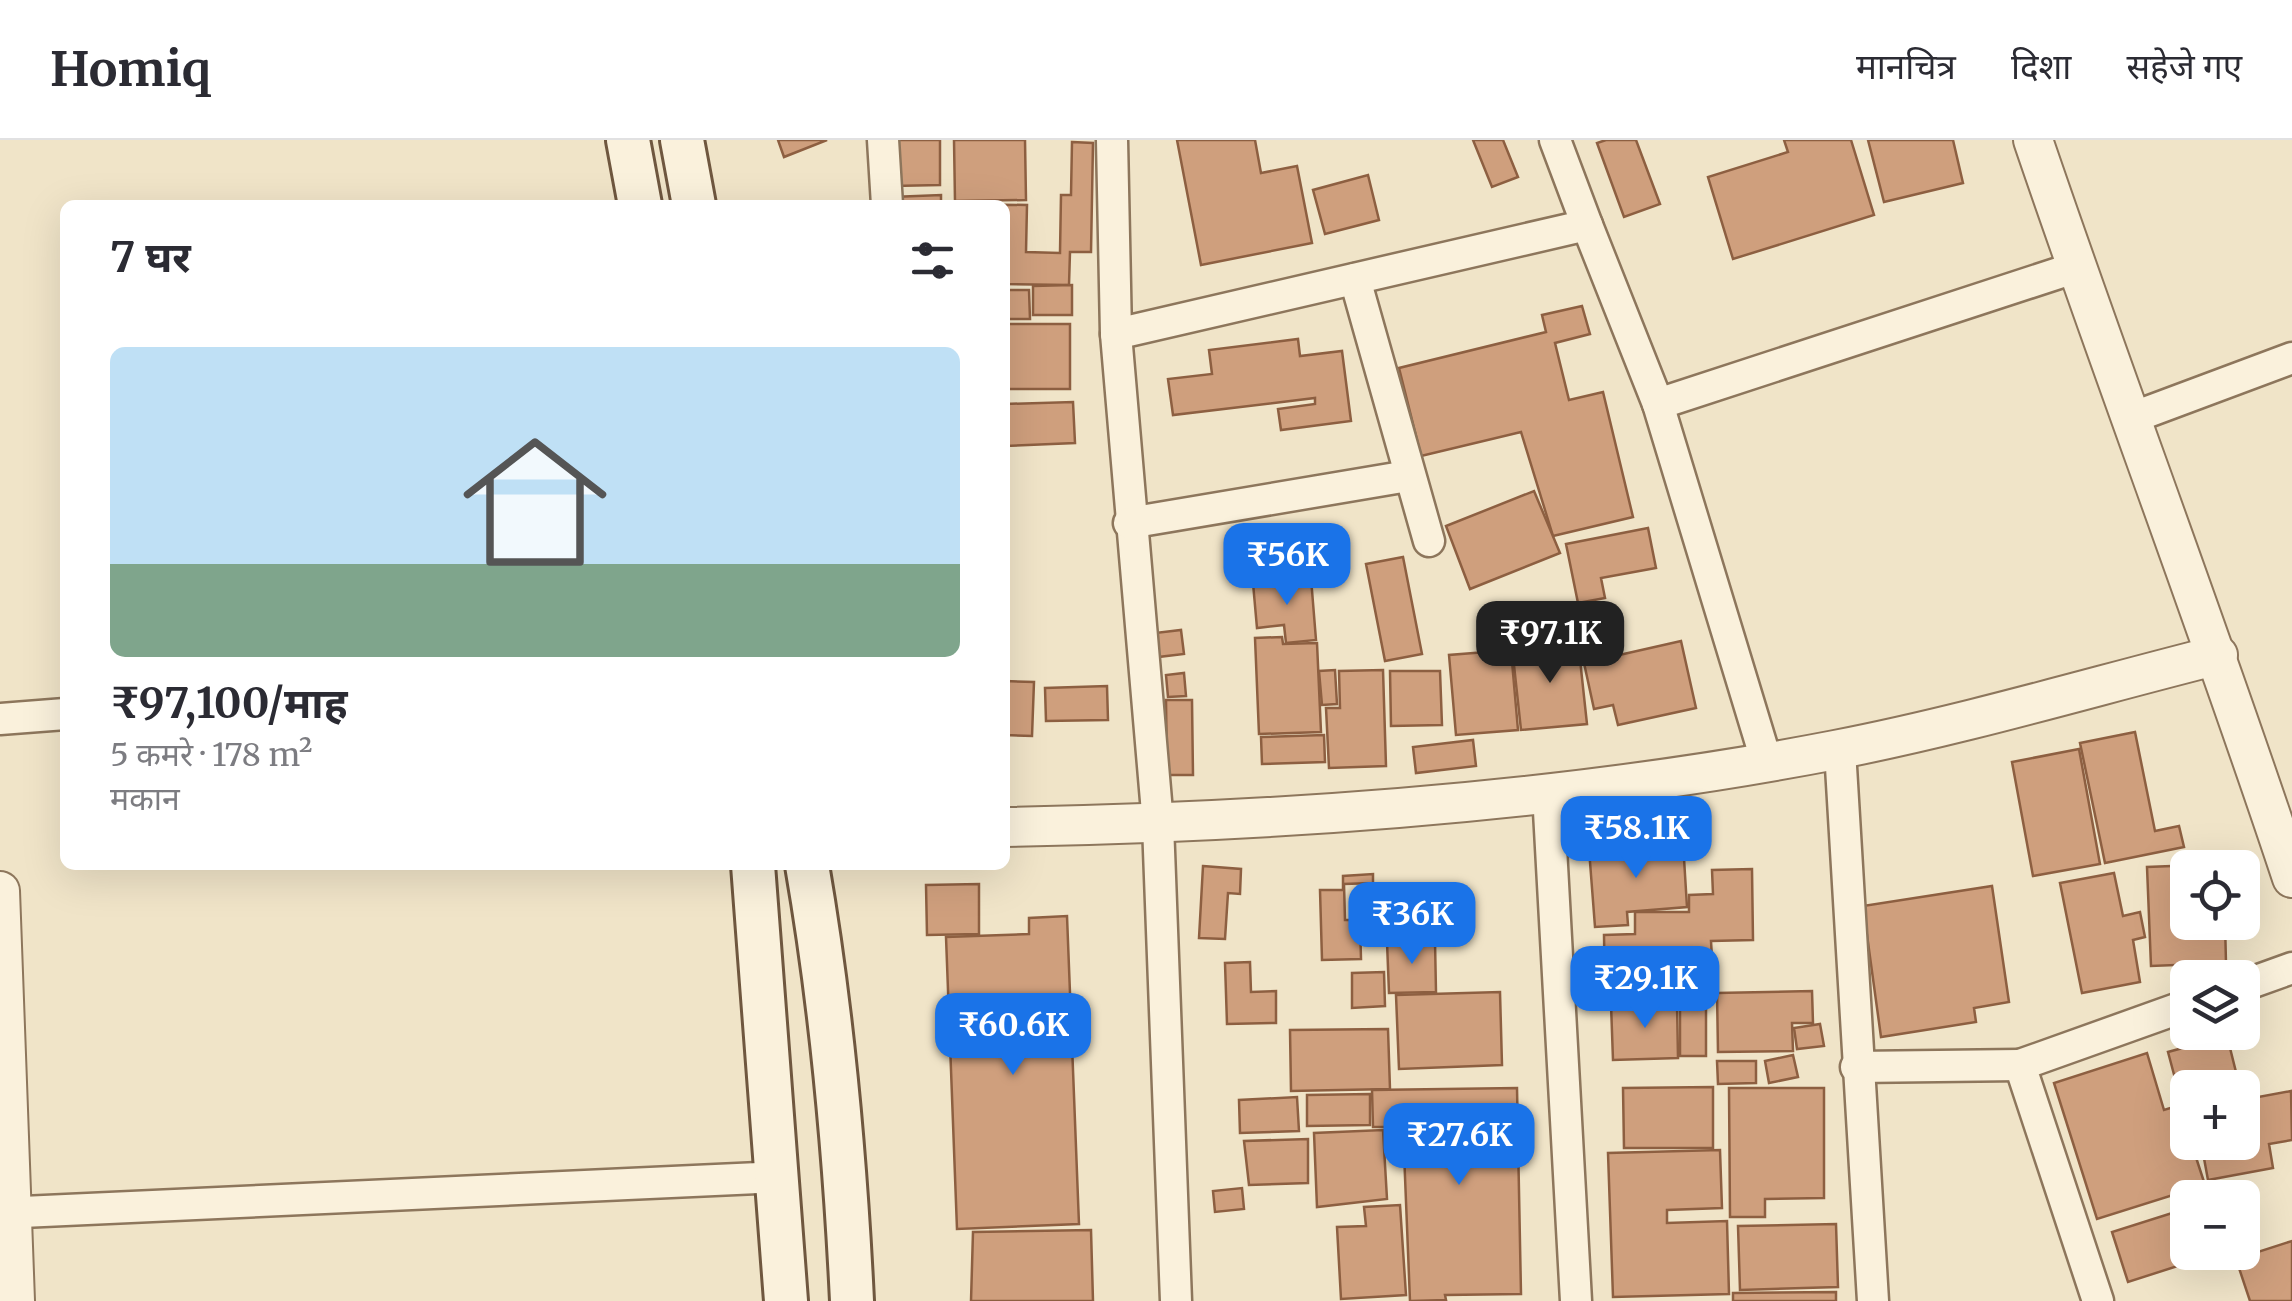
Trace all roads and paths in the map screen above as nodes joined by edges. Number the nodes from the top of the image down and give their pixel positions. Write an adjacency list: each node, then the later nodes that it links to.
1 (628, 140): 7 (main road)
2 (682, 140): 8 (main road)
3 (883, 140): 9 (street)
4 (1112, 140): 13 (street)
5 (1555, 140): 10 (street)
6 (2039, 142): 11 (street)
7 (639, 200)
8 (693, 200)
9 (887, 200)
10 (1588, 225): 12 (street); 15 (street)
11 (2074, 268): 15 (street); 16 (street)
12 (1355, 279): 13 (street); 17 (street)
13 (1116, 334): 18 (street)
14 (2292, 358): 16 (street)
15 (1658, 404): 24 (street)
16 (2134, 416): 20 (street)
17 (1408, 476): 18 (street); 19 (street)
18 (1129, 523): 26 (street)
19 (1429, 541)
20 (2218, 655): 23 (street); 30 (street)
21 (60, 714): 22 (street)
22 (0, 719)
23 (1840, 750): 24 (street); 36 (street)
24 (1767, 763): 25 (street)
25 (1548, 793): 26 (street); 43 (street)
26 (1158, 824): 27 (street); 42 (street)
27 (1010, 827)
28 (753, 870): 37 (main road)
29 (808, 870): 41 (main road)
30 (2292, 878)
31 (0, 891): 38 (street)
32 (2292, 968): 33 (street)
33 (2260, 980)
34 (2170, 1012): 35 (street)
35 (2020, 1065): 36 (street); 45 (street)
36 (1856, 1066): 44 (street)
37 (780, 1177): 38 (street); 40 (main road)
38 (6, 1213): 39 (street)
39 (14, 1301)
40 (786, 1301)
41 (852, 1301)
42 (1176, 1301)
43 (1576, 1301)
44 (1872, 1301)
45 (2098, 1301)

